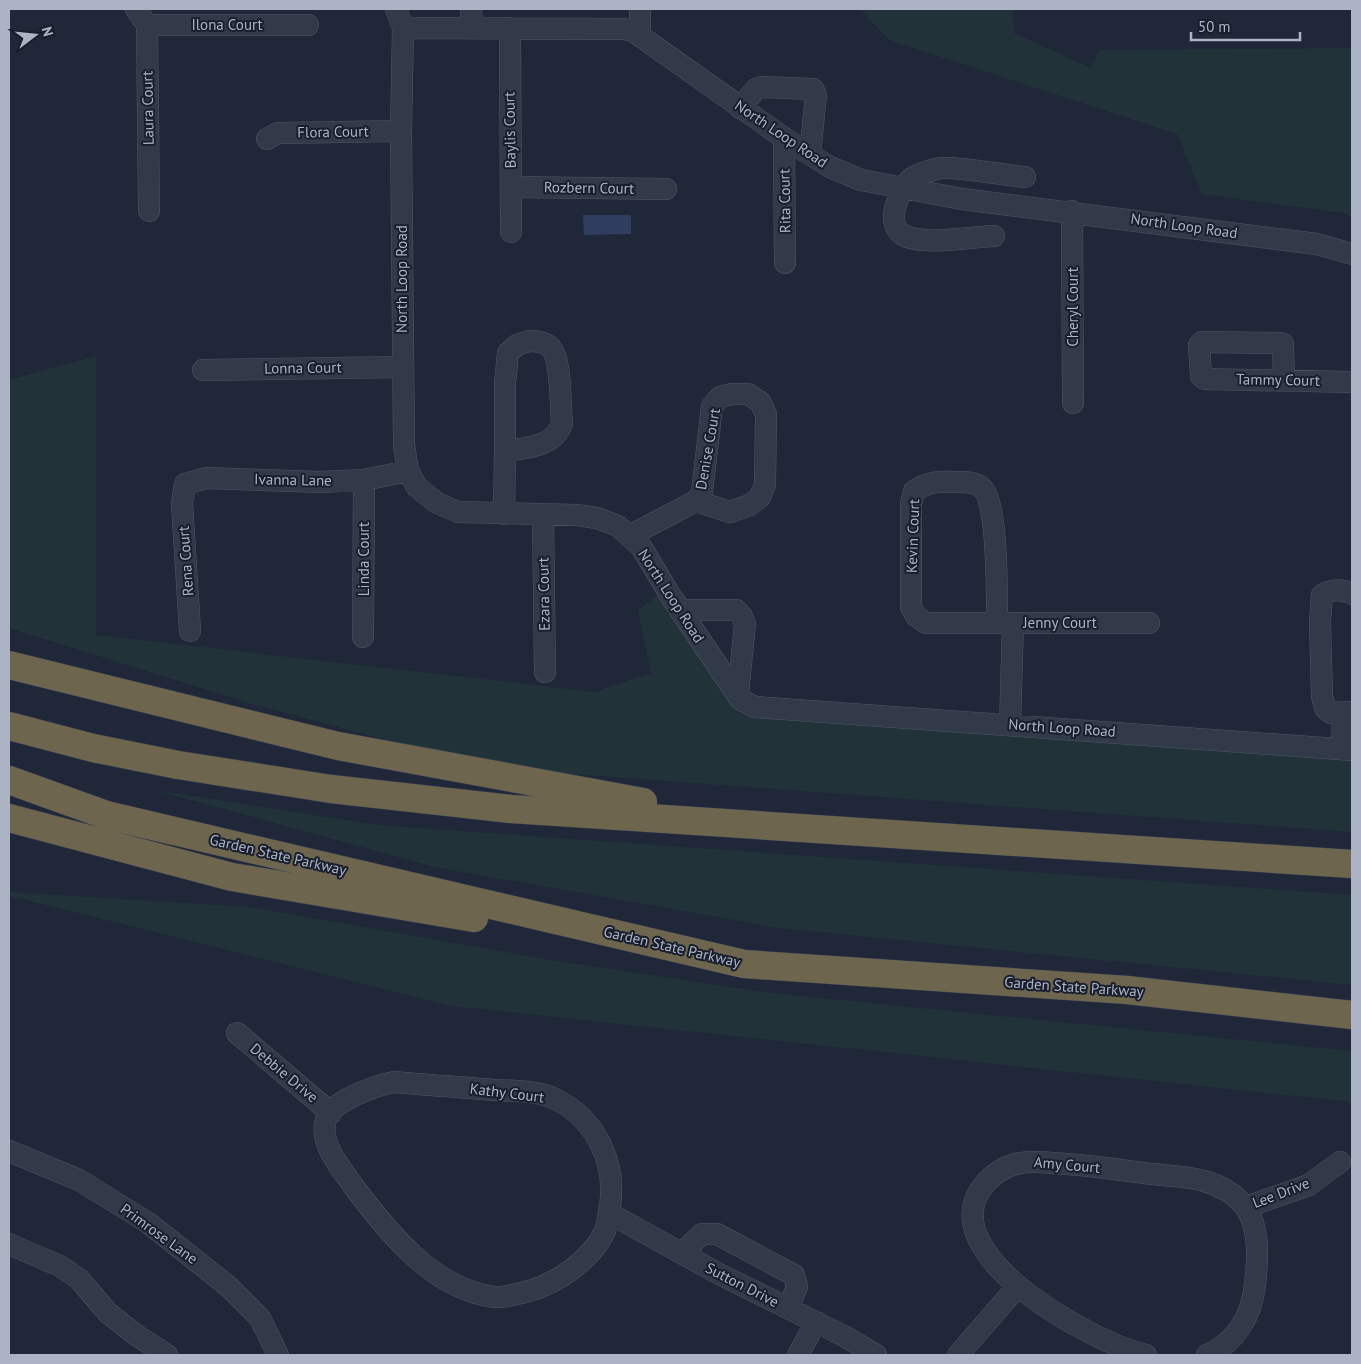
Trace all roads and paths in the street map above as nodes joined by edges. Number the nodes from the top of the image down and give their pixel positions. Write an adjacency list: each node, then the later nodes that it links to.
1 (640, 9): 7 (street)
2 (141, 17): 5 (street, Ilona Court); 17 (street, Laura Court)
3 (400, 18): 4 (street, North Loop Road); 9 (street, North Loop Road)
4 (472, 18): 6 (street, North Loop Road)
5 (308, 25)
6 (510, 28): 7 (street, North Loop Road); 14 (street, Baylis Court)
7 (640, 36): 8 (street, North Loop Road)
8 (740, 108): 11 (street, North Loop Road); 12 (street)
9 (401, 132): 10 (street, Flora Court); 23 (street, North Loop Road)
10 (267, 138)
11 (784, 138): 12 (street, North Loop Road); 22 (street, Rita Court)
12 (810, 154): 16 (street, North Loop Road)
13 (1025, 177): 16 (street)
14 (511, 187): 15 (street, Rozbern Court); 19 (street, Baylis Court)
15 (666, 189)
16 (901, 189): 18 (street, North Loop Road); 20 (street)
17 (149, 211)
18 (1072, 211): 21 (street, North Loop Road); 27 (street, Cheryl Court)
19 (511, 232)
20 (994, 236)
21 (1352, 254)
22 (785, 263)
23 (403, 367): 24 (street, Lonna Court); 29 (street, North Loop Road)
24 (203, 370)
25 (1284, 380): 25 (street, Tammy Court); 26 (street, Tammy Court)
26 (1352, 382)
27 (1073, 403)
28 (504, 451): 28 (street); 33 (street)
29 (408, 471): 30 (street, Ivanna Lane); 33 (street, North Loop Road)
30 (364, 480): 31 (street, Ivanna Lane); 41 (street, Linda Court)
31 (184, 490): 40 (street, Rena Court)
32 (696, 501): 32 (street, Denise Court); 35 (street, Denise Court)
33 (504, 514): 34 (street, North Loop Road)
34 (543, 515): 35 (street, North Loop Road); 43 (street, Ezara Court)
35 (629, 536): 37 (street, North Loop Road)
36 (1352, 594): 45 (street)
37 (680, 610): 44 (street, North Loop Road); 44 (street)
38 (1005, 623): 38 (street, Kevin Court); 39 (street, Jenny Court); 46 (street, Jenny Court)
39 (1149, 623)
40 (190, 631)
41 (363, 637)
42 (9, 665): 51 (highway)
43 (545, 672)
44 (740, 700): 46 (street, North Loop Road)
45 (1348, 713): 48 (street)
46 (1010, 724): 48 (street, North Loop Road)
47 (9, 726): 51 (highway)
48 (1347, 749)
49 (9, 780): 53 (highway, Garden State Parkway)
50 (9, 818): 53 (highway)
51 (760, 824): 52 (highway)
52 (1352, 864)
53 (744, 964): 54 (highway, Garden State Parkway)
54 (1352, 1015)
55 (237, 1033): 56 (street, Debbie Drive)
56 (331, 1113): 60 (street, Kathy Court); 60 (street, Kathy Court)
57 (9, 1151): 67 (street, Primrose Lane)
58 (1340, 1162): 59 (street, Lee Drive)
59 (1246, 1207): 63 (street, Amy Court); 72 (street, Amy Court)
60 (609, 1213): 62 (street, Sutton Drive)
61 (9, 1244): 66 (street)
62 (682, 1253): 64 (street, Sutton Drive); 64 (street)
63 (1018, 1286): 70 (street); 71 (street, Amy Court)
64 (788, 1308): 65 (street, Sutton Drive)
65 (816, 1322): 68 (street); 69 (street, Sutton Drive)
66 (167, 1355)
67 (278, 1355)
68 (798, 1355)
69 (876, 1355)
70 (958, 1355)
71 (1146, 1355)
72 (1207, 1355)

